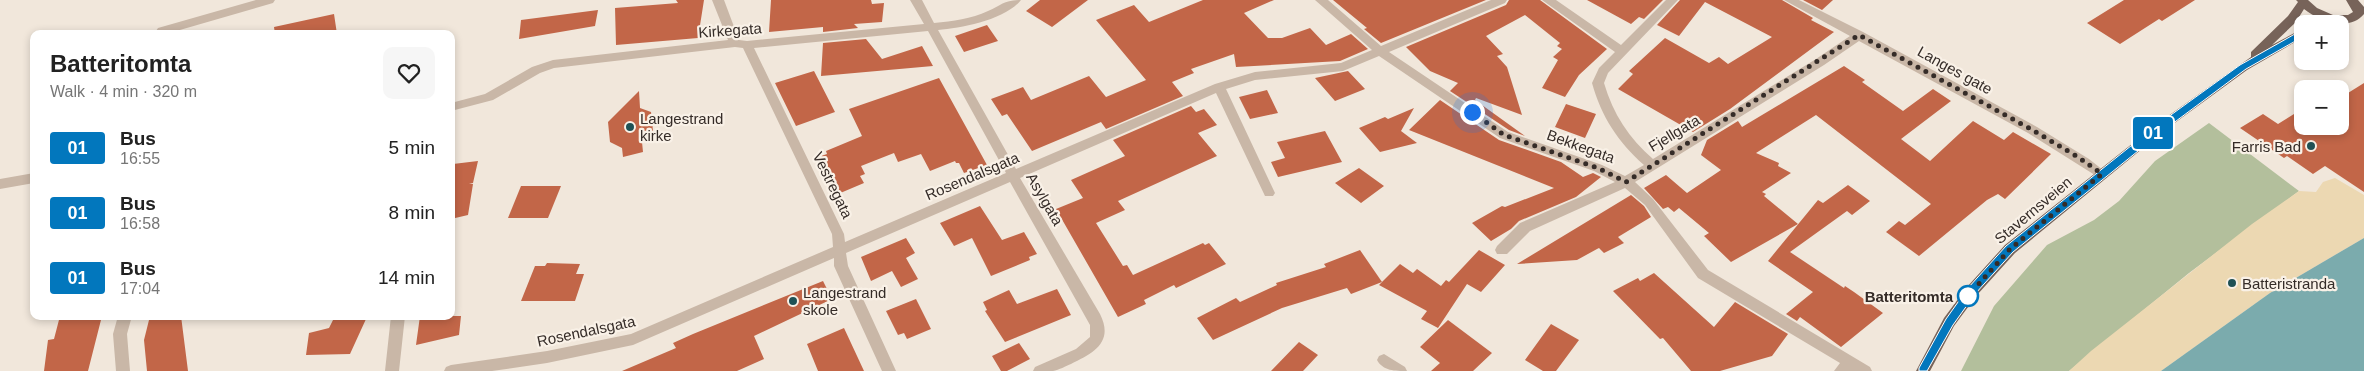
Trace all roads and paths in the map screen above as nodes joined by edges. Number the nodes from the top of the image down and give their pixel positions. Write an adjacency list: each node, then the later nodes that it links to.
1 (269, 0): 15 (street)
2 (718, 0): 18 (street, Vestregata)
3 (916, 0): 14 (street, Asylgata)
4 (1015, 0): 14 (street, Kirkegata)
5 (1321, 0): 19 (street, Bekkegata)
6 (1501, 0): 19 (street, Rosendalsgata)
7 (1548, 0): 20 (street)
8 (1672, 0): 20 (street)
9 (1790, 0): 16 (street, Langes gate)
10 (2353, 0): 13 (main road)
11 (2303, 1): 12 (main road); 21 (main road, Stavernsveien)
12 (2322, 15)
13 (2349, 18)
14 (932, 27): 18 (street, Kirkegata); 26 (street, Asylgata)
15 (165, 30)
16 (1859, 35): 24 (street, Fjellgata); 25 (street, Langes gate)
17 (2294, 38): 21 (main road, Stavernsveien)
18 (741, 44): 23 (street, Kirkegata); 32 (street, Vestregata)
19 (1379, 51): 22 (street, Rosendalsgata); 28 (street, Bekkegata)
20 (1622, 51): 24 (street)
21 (2243, 67): 25 (main road, Stavernsveien)
22 (1219, 87): 26 (street, Rosendalsgata); 30 (street)
23 (455, 109)
24 (1652, 165): 28 (street, Fjellgata)
25 (2102, 174): 44 (main road, Stavernsveien)
26 (1014, 177): 32 (street, Rosendalsgata); 41 (street, Asylgata)
27 (30, 179): 29 (street)
28 (1626, 182): 31 (street, Fjellgata); 36 (street, Bekkegata)
29 (0, 184)
30 (1269, 193)
31 (1502, 250)
32 (838, 252): 39 (street, Rosendalsgata); 40 (street, Vestregata)
33 (124, 320): 37 (street)
34 (398, 320): 38 (street)
35 (1384, 360): 42 (street)
36 (1846, 367): 43 (street, Bekkegata)
37 (123, 371)
38 (392, 371)
39 (450, 371)
40 (889, 371)
41 (1040, 371)
42 (1400, 371)
43 (1865, 371)
44 (1923, 371)

